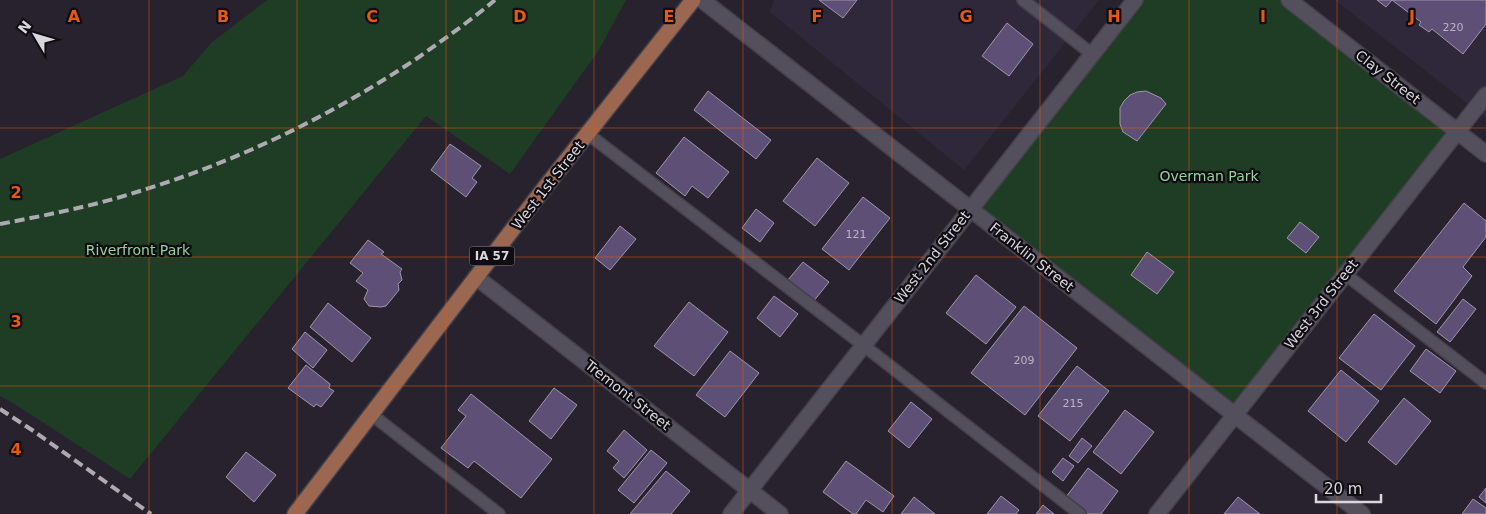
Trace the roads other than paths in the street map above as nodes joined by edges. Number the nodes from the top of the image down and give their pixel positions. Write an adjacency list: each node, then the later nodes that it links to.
1 (694, 0): 9 (main road, West 1st Street / IA 57)
2 (702, 0): 11 (street, Franklin Street)
3 (1023, 0): 6 (lane)
4 (1135, 0): 6 (street, West 2nd Street)
5 (1289, 0): 8 (street, Clay Street)
6 (1092, 54): 11 (street, West 2nd Street)
7 (1486, 95): 8 (street, West 3rd Street)
8 (1457, 132): 10 (street, Clay Street); 12 (street, West 3rd Street)
9 (588, 134): 13 (main road, West 1st Street / IA 57); 14 (lane)
10 (1486, 154)
11 (970, 209): 14 (street, West 2nd Street); 17 (street, Franklin Street)
12 (1345, 274): 15 (lane); 17 (street, West 3rd Street)
13 (476, 277): 16 (main road, West 1st Street / IA 57); 18 (street, Tremont Street)
14 (863, 345): 18 (street, West 2nd Street); 23 (lane)
15 (1486, 383)
16 (371, 414): 19 (main road, West 1st Street / IA 57); 20 (lane)
17 (1234, 415): 24 (street, West 3rd Street); 25 (street, Franklin Street)
18 (749, 490): 21 (street, West 2nd Street); 22 (street, Tremont Street)
19 (295, 514)
20 (499, 514)
21 (730, 514)
22 (780, 514)
23 (1080, 514)
24 (1157, 514)
25 (1362, 514)

